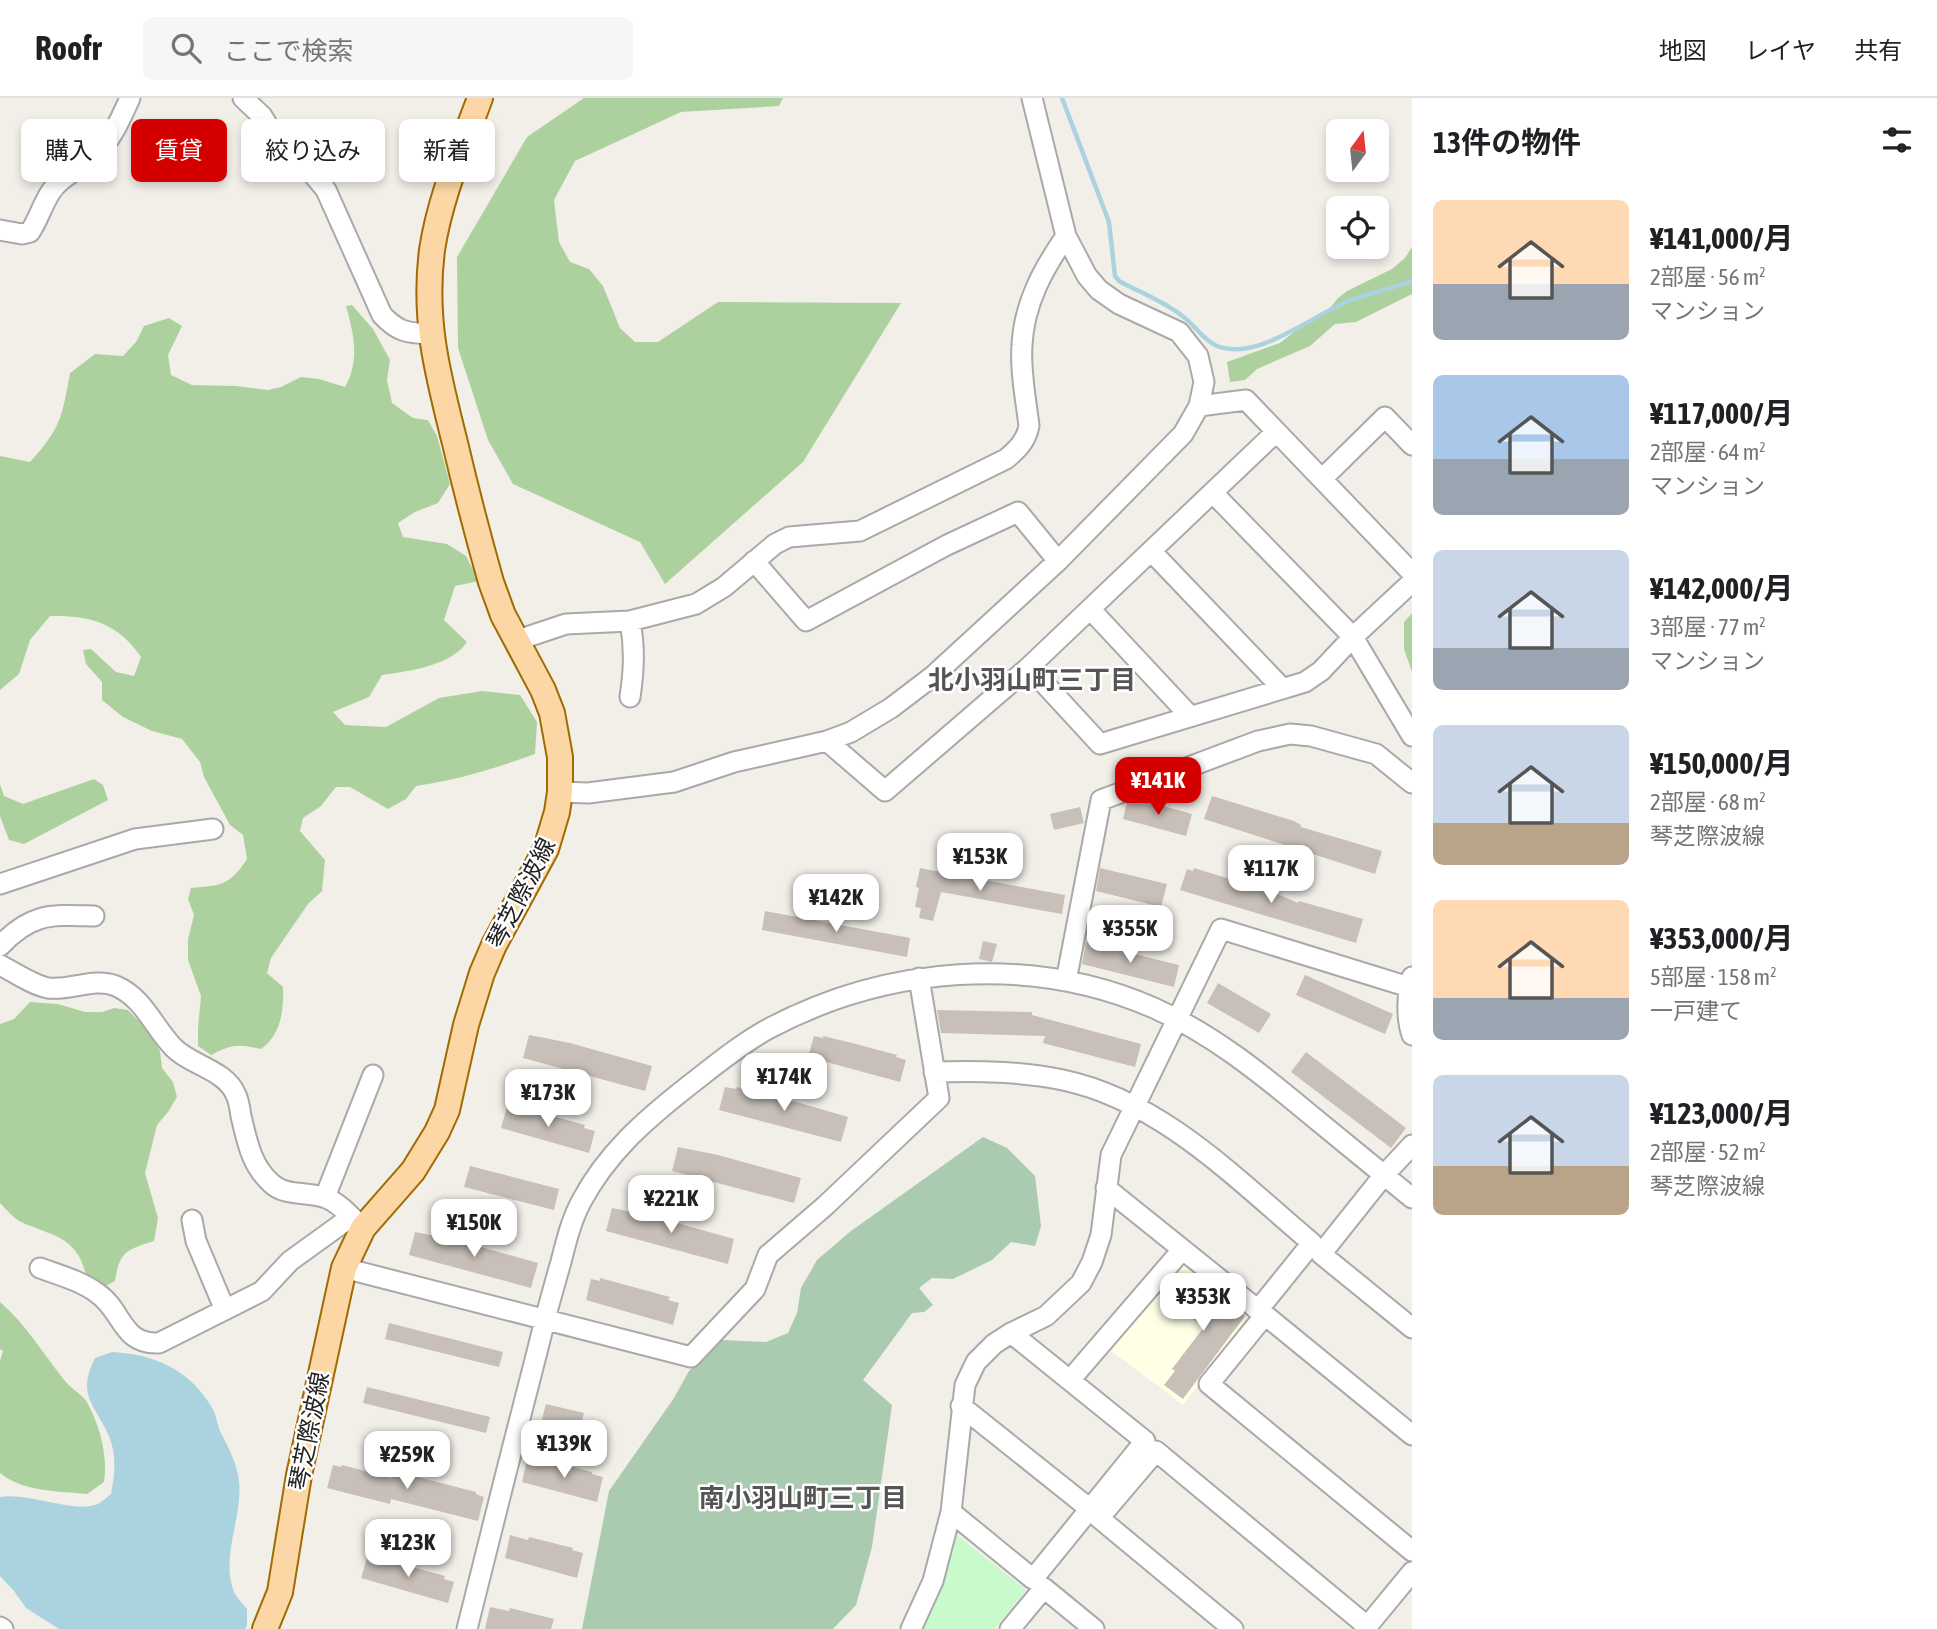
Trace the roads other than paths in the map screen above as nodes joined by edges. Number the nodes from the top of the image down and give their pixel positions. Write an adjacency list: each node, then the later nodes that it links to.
1 (130, 98): 5 (street)
2 (243, 98): 7 (street)
3 (480, 98): 7 (main road, 琴芝際波線)
4 (1032, 98): 6 (street)
5 (0, 230)
6 (1066, 236): 8 (street); 14 (street)
7 (430, 334): 21 (main road, 琴芝際波線)
8 (1199, 406): 9 (street); 15 (street)
9 (1276, 432): 11 (street); 12 (street)
10 (1412, 445): 11 (street)
11 (1322, 479): 16 (street)
12 (1213, 493): 13 (street); 20 (street)
13 (1152, 552): 18 (street); 23 (street)
14 (754, 561): 15 (street); 19 (street)
15 (1058, 561): 27 (street)
16 (1412, 573)
17 (1412, 582): 20 (street)
18 (1091, 610): 22 (street); 25 (street)
19 (630, 621): 21 (street); 24 (street)
20 (1353, 637): 23 (street); 26 (street)
21 (515, 641): 29 (main road, 琴芝際波線)
22 (1029, 667): 25 (street); 27 (street)
23 (1282, 688): 25 (street)
24 (631, 696)
25 (1190, 716)
26 (1412, 736)
27 (827, 741): 29 (street)
28 (1412, 783): 36 (street)
29 (560, 792): 49 (main road, 琴芝際波線)
30 (214, 829): 31 (street)
31 (0, 884)
32 (94, 916): 33 (street)
33 (0, 946)
34 (0, 965): 46 (street)
35 (919, 978): 36 (street); 40 (street); 54 (street)
36 (1066, 981): 38 (street)
37 (1410, 982): 38 (street); 39 (street)
38 (1178, 1020): 42 (street); 44 (street)
39 (1412, 1035)
40 (934, 1072): 42 (street); 54 (street)
41 (373, 1075): 46 (street)
42 (1133, 1107): 45 (street); 50 (street)
43 (1412, 1145): 44 (street)
44 (1384, 1175): 47 (street); 55 (street)
45 (1107, 1188): 50 (street); 56 (street)
46 (325, 1197): 49 (street)
47 (1412, 1198)
48 (192, 1220): 53 (street)
49 (357, 1223): 52 (main road, 琴芝際波線); 53 (street)
50 (1182, 1250): 57 (street)
51 (40, 1268): 53 (street)
52 (344, 1268): 54 (street); 65 (main road, 琴芝際波線)
53 (225, 1310)
54 (545, 1319): 66 (street)
55 (1412, 1328)
56 (1011, 1333): 57 (street); 58 (street)
57 (1070, 1380): 60 (street)
58 (961, 1406): 60 (street); 61 (street)
59 (1412, 1435): 62 (street)
60 (1090, 1509): 61 (street)
61 (951, 1512): 67 (street)
62 (1412, 1551)
63 (1412, 1572): 64 (street)
64 (1366, 1628): 70 (street)
65 (265, 1629)
66 (467, 1629)
67 (911, 1629)
68 (1010, 1629): 69 (street)
69 (1094, 1629)
70 (1233, 1629)

